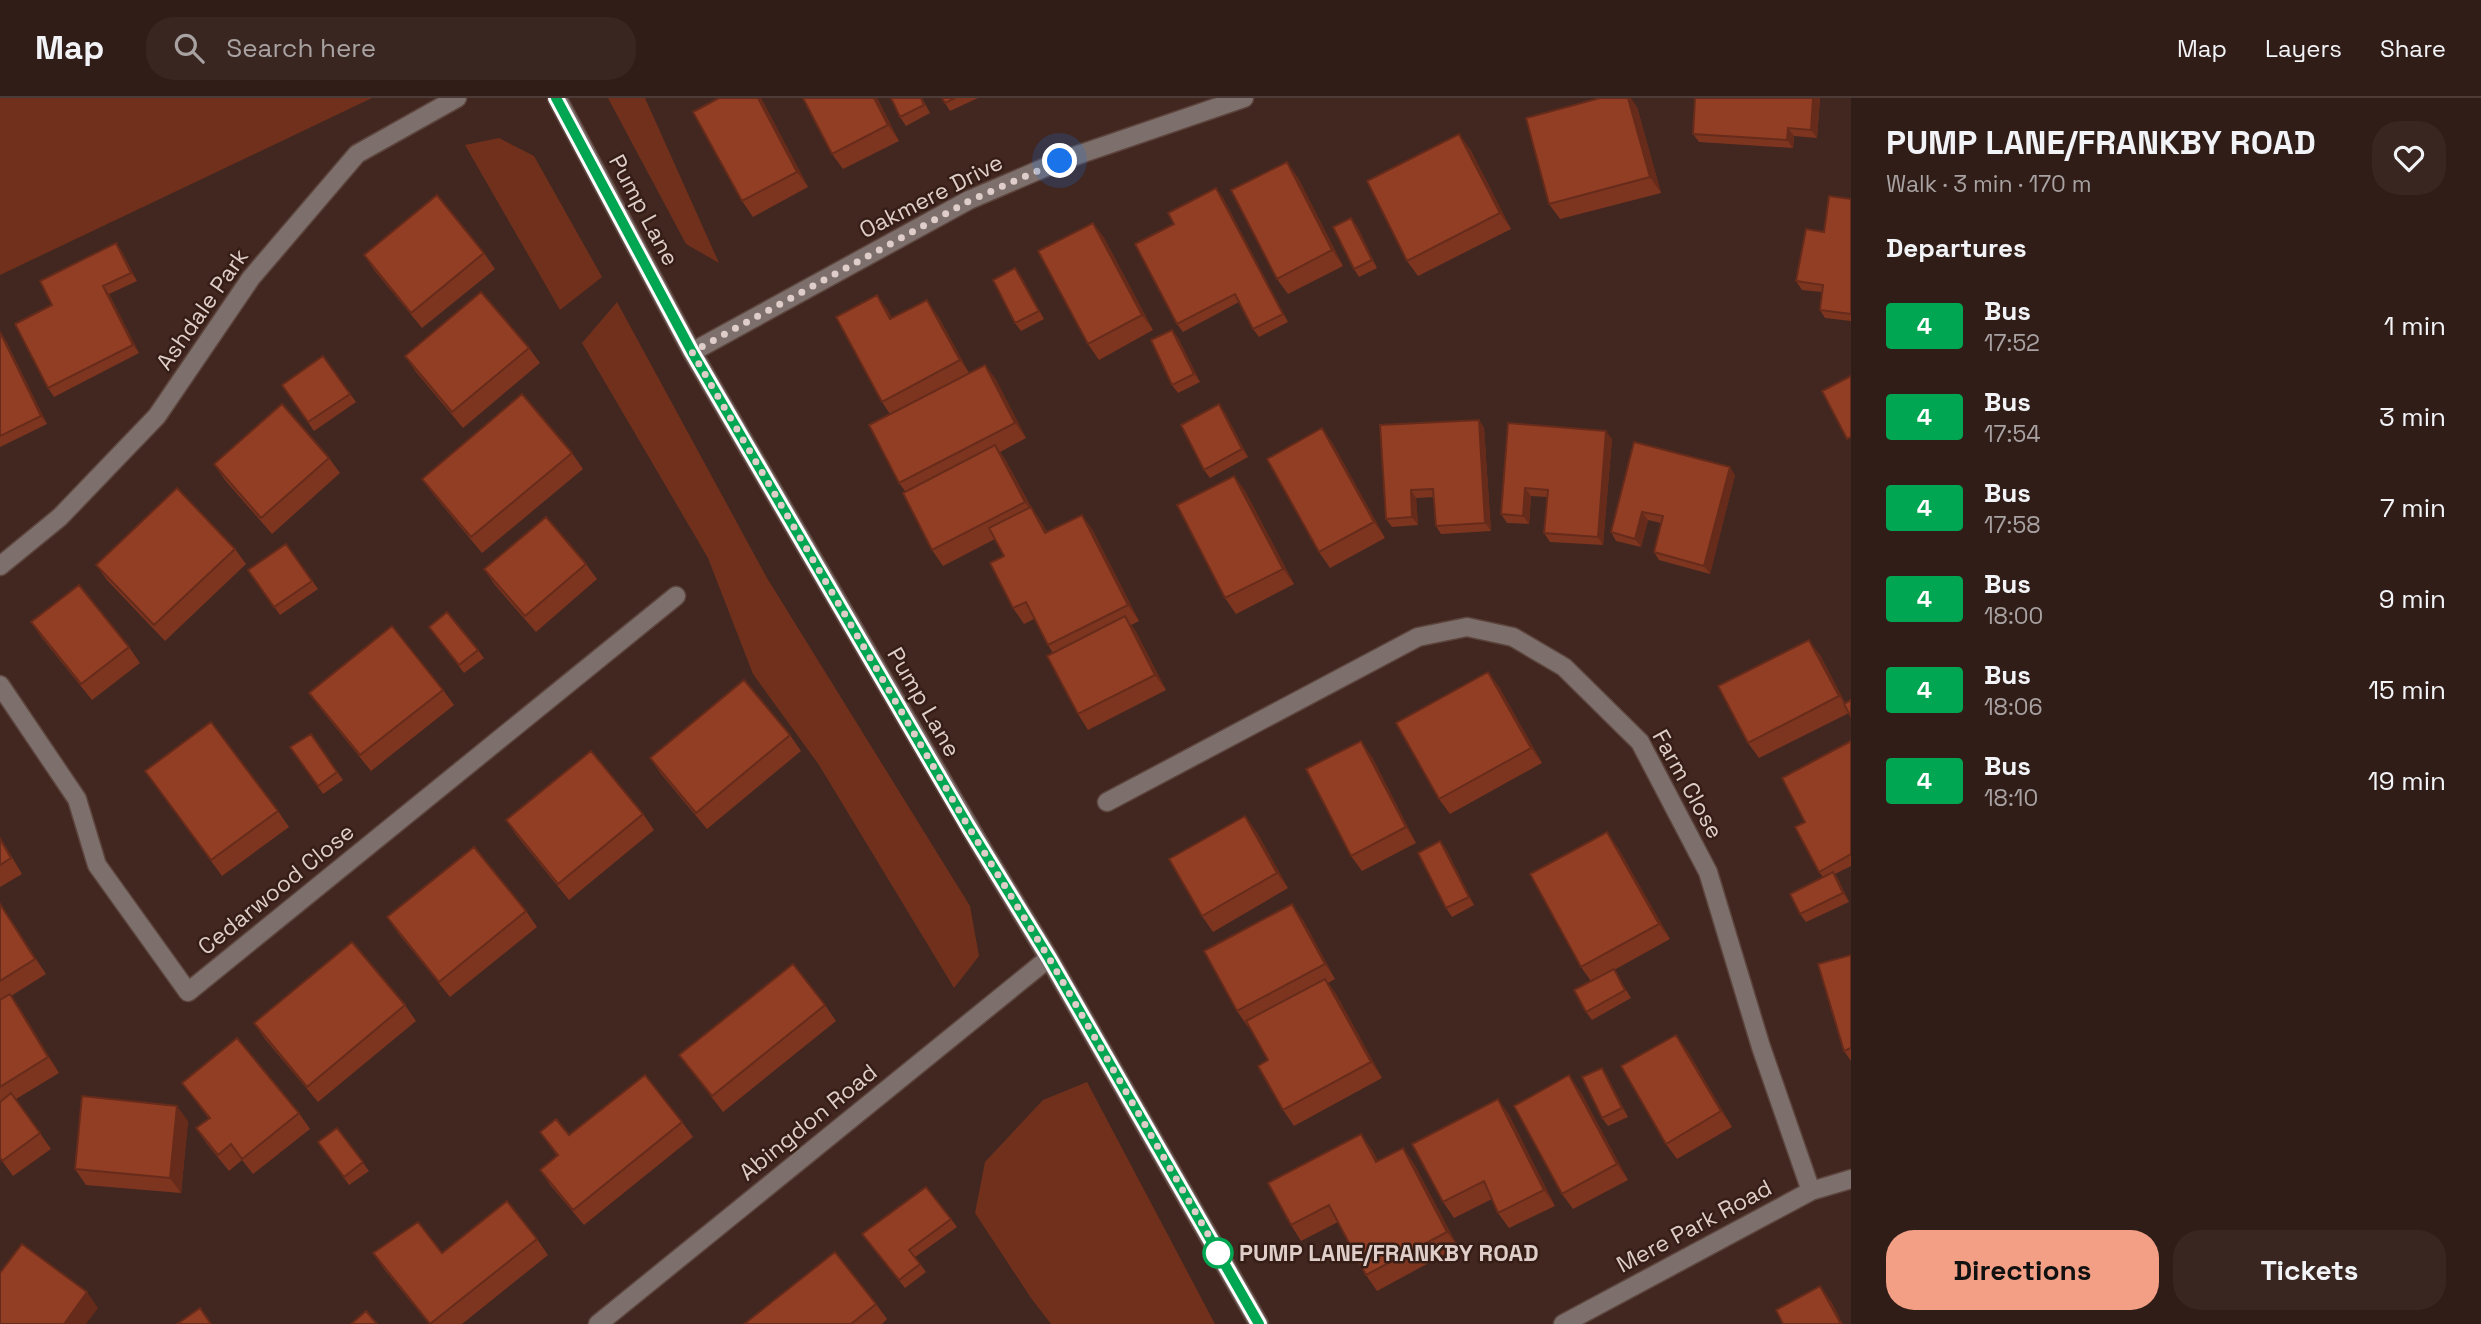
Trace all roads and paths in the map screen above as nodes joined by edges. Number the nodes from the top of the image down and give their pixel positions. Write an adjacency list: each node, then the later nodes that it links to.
1 (457, 98): 5 (street, Ashdale Park)
2 (556, 98): 4 (street, Pump Lane)
3 (1244, 98): 4 (street, Oakmere Drive)
4 (692, 352): 9 (street, Pump Lane)
5 (0, 566)
6 (676, 596): 7 (street, Cedarwood Close)
7 (0, 685)
8 (1107, 802): 11 (street, Farm Close)
9 (1049, 958): 12 (street, Abingdon Road); 13 (street, Pump Lane)
10 (1851, 1179): 11 (street, Mere Park Road)
11 (1811, 1191): 14 (street, Mere Park Road)
12 (598, 1324)
13 (1259, 1324)
14 (1563, 1324)

